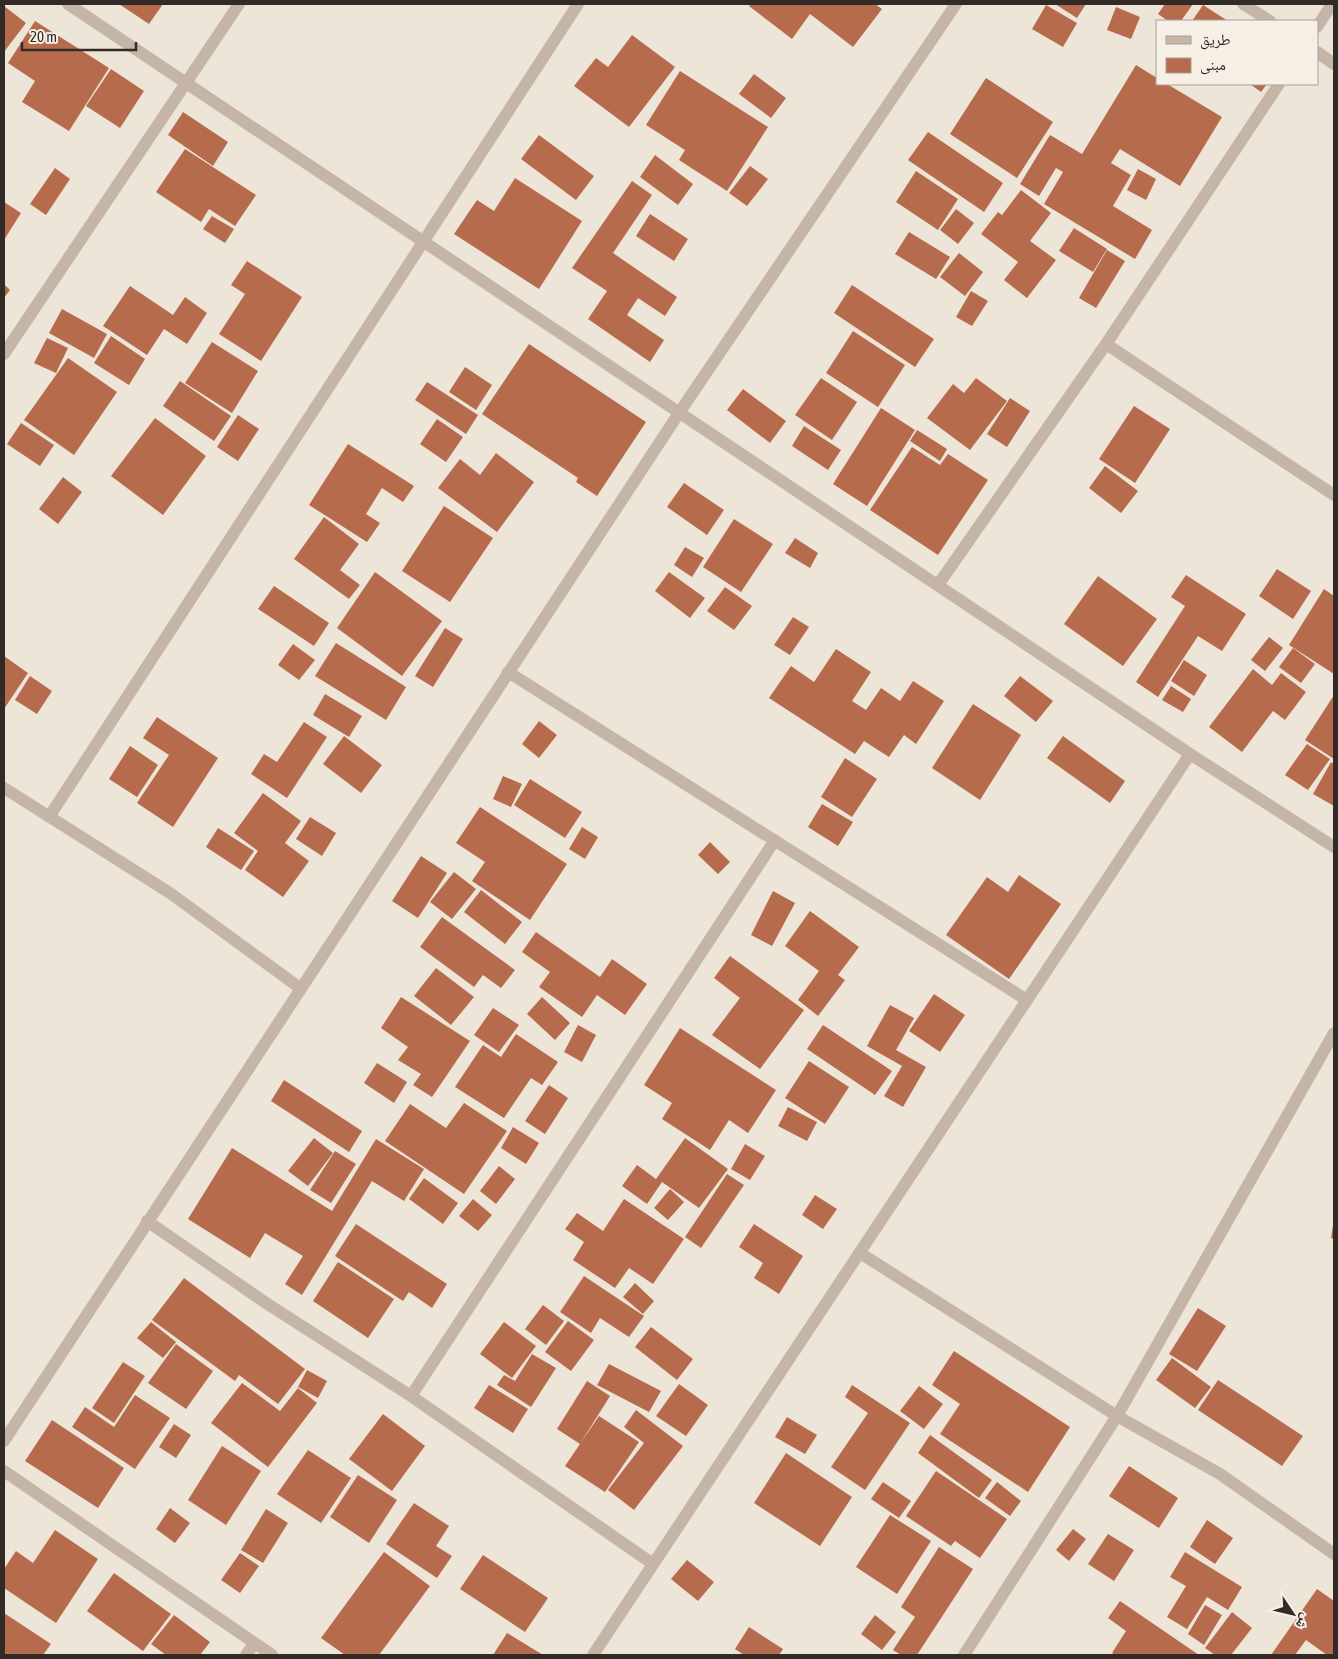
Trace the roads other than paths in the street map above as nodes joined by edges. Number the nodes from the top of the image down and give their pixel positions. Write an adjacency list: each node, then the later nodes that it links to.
1 (68, 4): 11 (street)
2 (238, 4): 11 (street)
3 (578, 4): 13 (street)
4 (956, 4): 16 (street)
5 (1243, 4): 7 (street)
6 (1332, 4): 8 (street)
7 (1268, 20)
8 (1318, 25)
9 (1318, 53): 10 (street)
10 (1334, 64)
11 (187, 83): 13 (street); 15 (street)
12 (1278, 85): 14 (street)
13 (422, 240): 16 (street); 22 (street)
14 (1106, 344): 17 (street); 18 (street)
15 (4, 354)
16 (680, 413): 18 (street); 19 (street)
17 (1334, 495)
18 (938, 585): 20 (street)
19 (508, 672): 23 (street); 25 (street)
20 (1190, 754): 24 (street); 26 (street)
21 (4, 788): 22 (street)
22 (49, 817): 25 (street)
23 (775, 840): 26 (street); 30 (street)
24 (1334, 847)
25 (300, 988): 28 (street)
26 (1027, 1000): 29 (street)
27 (1334, 1033): 31 (street)
28 (147, 1221): 30 (street); 32 (street)
29 (860, 1253): 31 (street); 35 (street)
30 (411, 1396): 35 (street)
31 (1116, 1416): 34 (street); 40 (street)
32 (4, 1442)
33 (4, 1471): 36 (street)
34 (1334, 1554)
35 (653, 1564): 39 (street)
36 (254, 1644): 37 (street); 38 (street)
37 (246, 1655)
38 (272, 1655)
39 (593, 1655)
40 (964, 1655)

